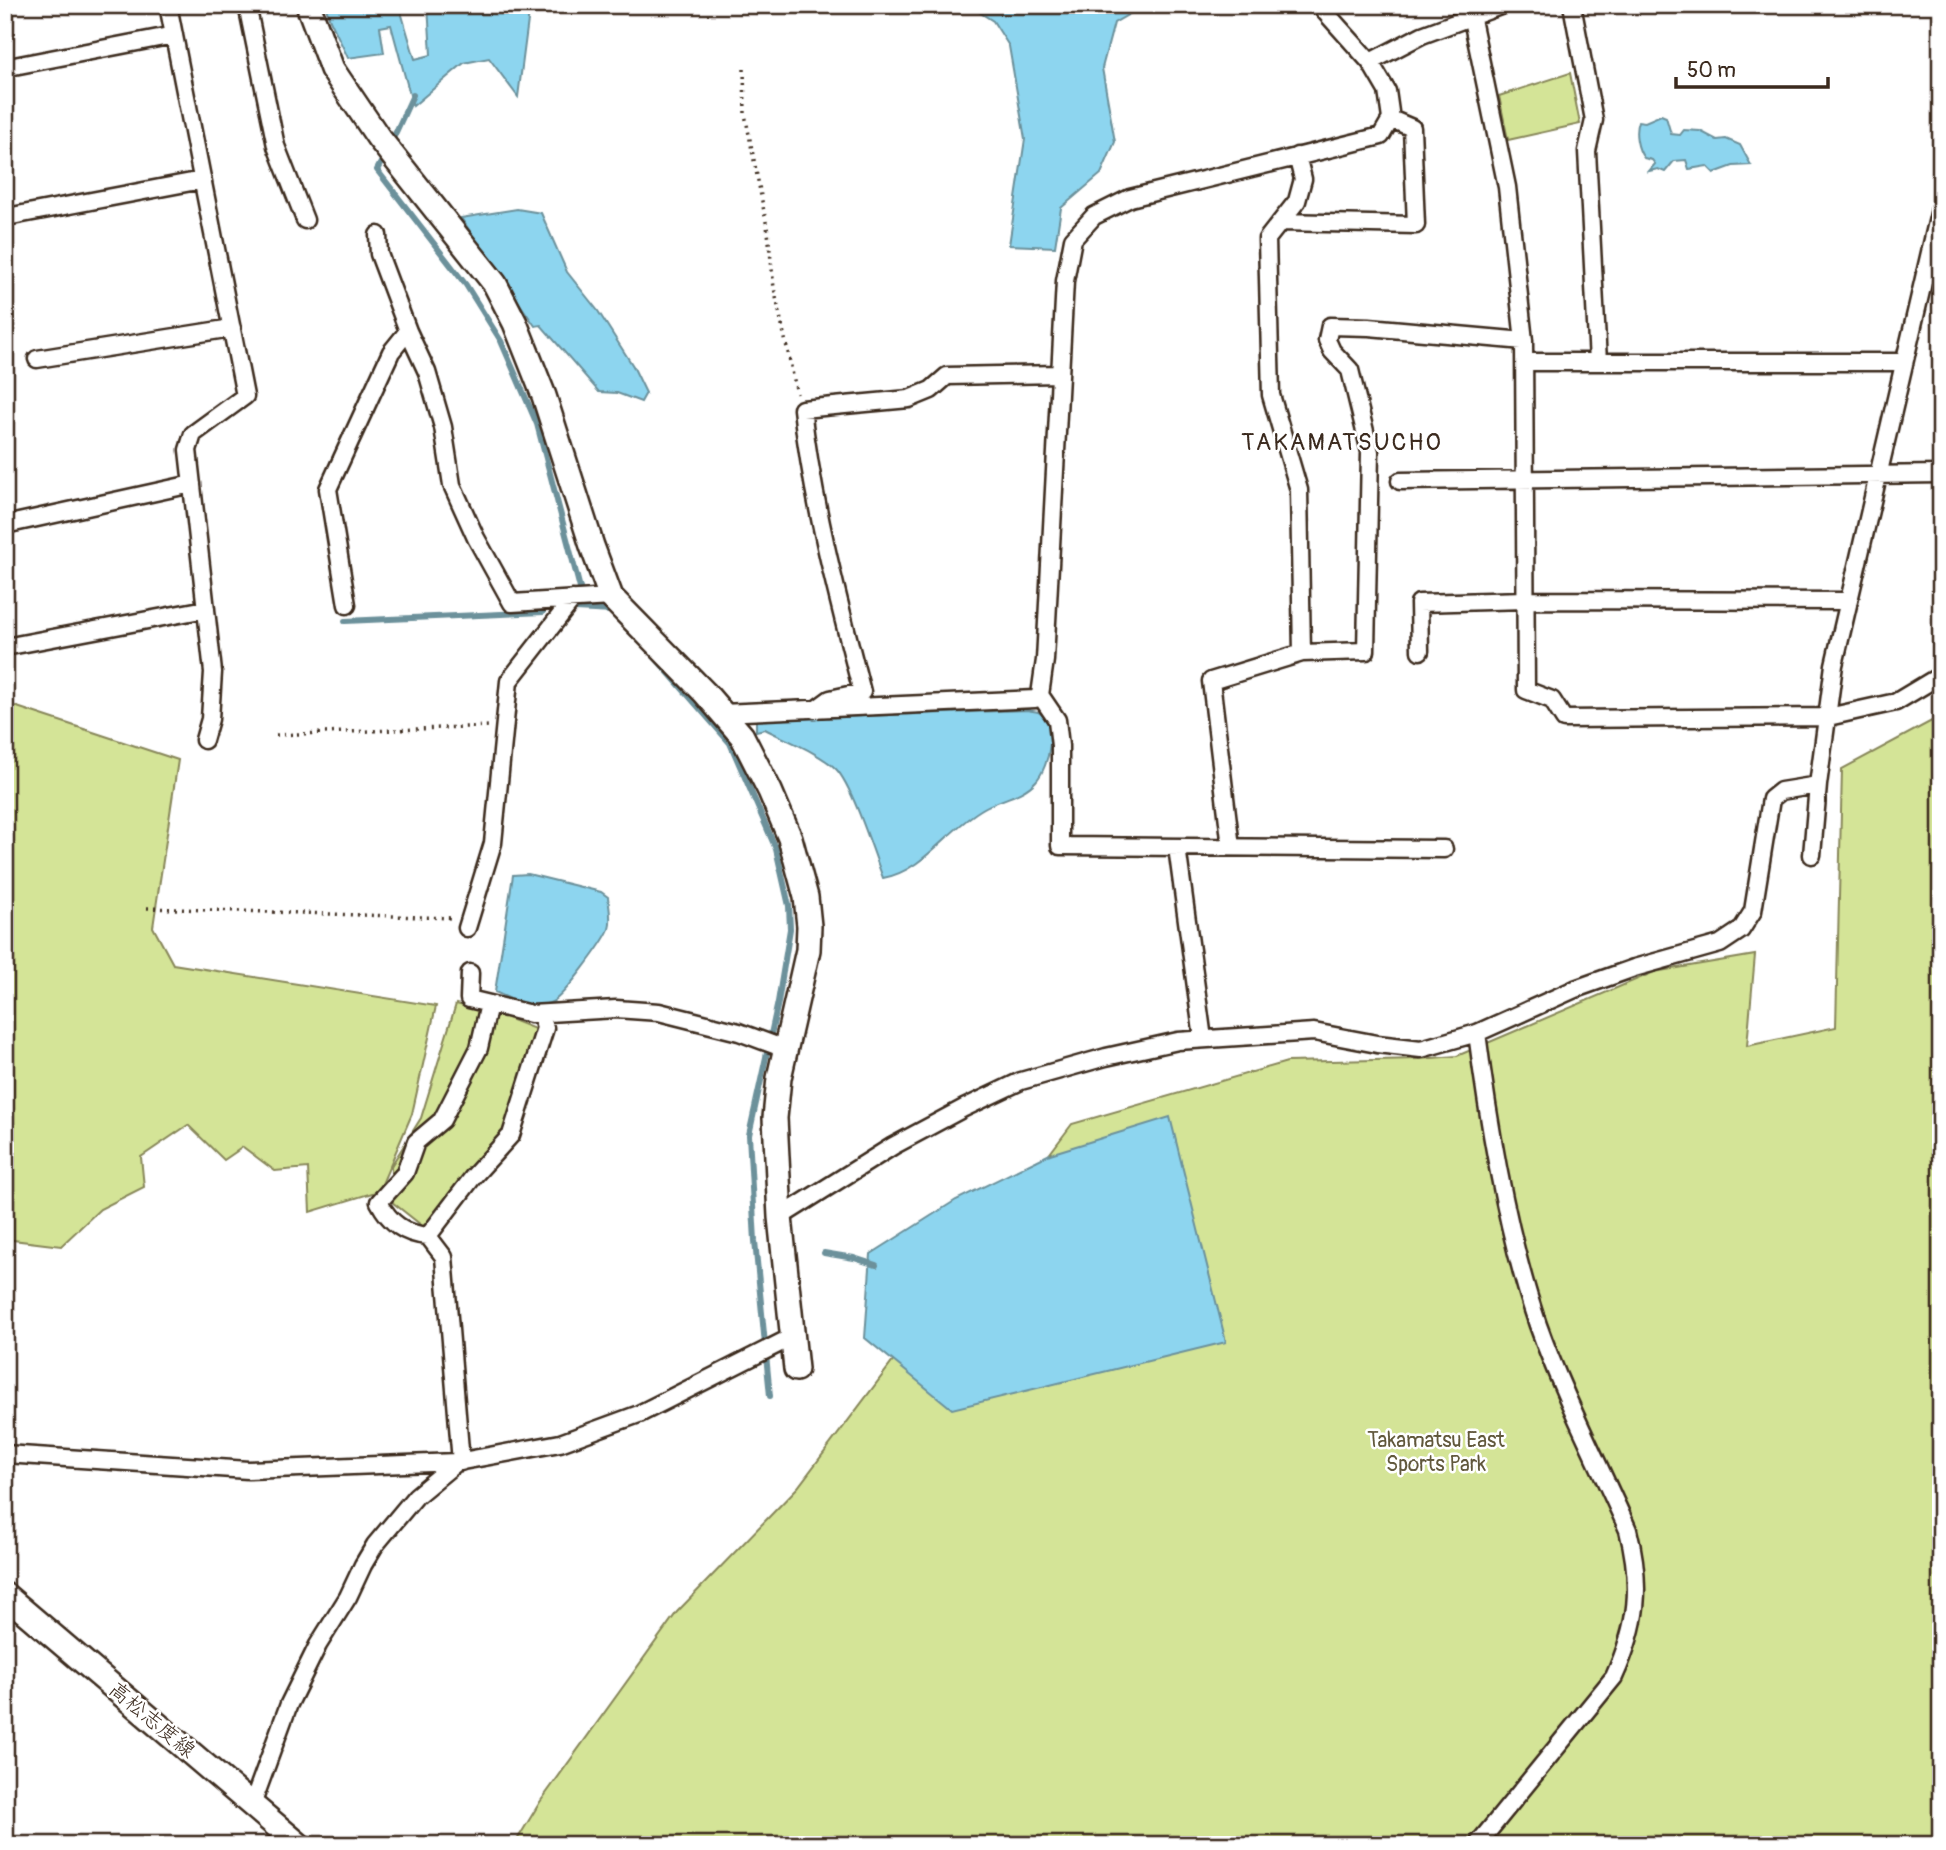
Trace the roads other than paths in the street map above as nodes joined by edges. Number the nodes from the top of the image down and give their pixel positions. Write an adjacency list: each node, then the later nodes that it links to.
1 (168, 5): 8 (street)
2 (247, 5): 16 (street)
3 (308, 5): 33 (street)
4 (1319, 5): 9 (street)
5 (1503, 5): 7 (street)
6 (1572, 5): 24 (street)
7 (1470, 11): 9 (street); 21 (street)
8 (174, 34): 10 (street); 13 (street)
9 (1370, 62): 11 (street)
10 (14, 66)
11 (1391, 119): 12 (street); 17 (street)
12 (1297, 156): 17 (street); 26 (street)
13 (202, 180): 15 (street); 19 (street)
14 (1941, 205): 25 (street)
15 (12, 216)
16 (305, 220)
17 (1281, 222): 41 (street)
18 (378, 235): 20 (street)
19 (232, 328): 22 (street); 31 (street)
20 (408, 331): 34 (street); 37 (street)
21 (1524, 341): 23 (street); 41 (street)
22 (37, 359)
23 (1525, 362): 24 (street); 29 (street)
24 (1598, 362): 25 (street)
25 (1904, 362): 28 (street)
26 (1060, 374): 43 (street); 44 (street)
27 (1941, 474): 28 (street)
28 (1877, 477): 29 (street); 36 (street)
29 (1524, 478): 30 (street); 35 (street)
30 (1400, 481)
31 (192, 484): 32 (street); 38 (street)
32 (5, 525)
33 (611, 597): 34 (street); 45 (street)
34 (573, 599): 53 (street)
35 (1525, 600): 36 (street); 40 (street); 46 (street)
36 (1849, 601): 46 (street)
37 (347, 606)
38 (206, 609): 39 (street); 47 (street)
39 (5, 647)
40 (1420, 652)
41 (1302, 653): 50 (street)
42 (1941, 675): 46 (street)
43 (1040, 695): 44 (street); 49 (street)
44 (815, 710): 45 (street)
45 (722, 713): 59 (street)
46 (1828, 716): 48 (street)
47 (204, 740)
48 (1818, 785): 52 (street); 57 (street)
49 (1177, 847): 50 (street); 58 (street)
50 (1231, 847): 51 (street)
51 (1444, 849)
52 (1812, 855)
53 (468, 924)
54 (470, 973): 55 (street)
55 (489, 1004): 56 (street); 61 (street)
56 (541, 1014): 59 (street); 61 (street)
57 (1477, 1033): 58 (street); 69 (street)
58 (1203, 1039): 60 (street)
59 (785, 1049): 60 (street)
60 (779, 1217): 62 (street)
61 (428, 1236): 65 (street)
62 (792, 1337): 63 (street); 65 (street)
63 (796, 1369)
64 (5, 1454): 65 (street)
65 (459, 1462): 67 (street)
66 (5, 1595): 67 (street, 高松志度線)
67 (252, 1805): 68 (street, 高松志度線)
68 (299, 1845)
69 (1477, 1845)

